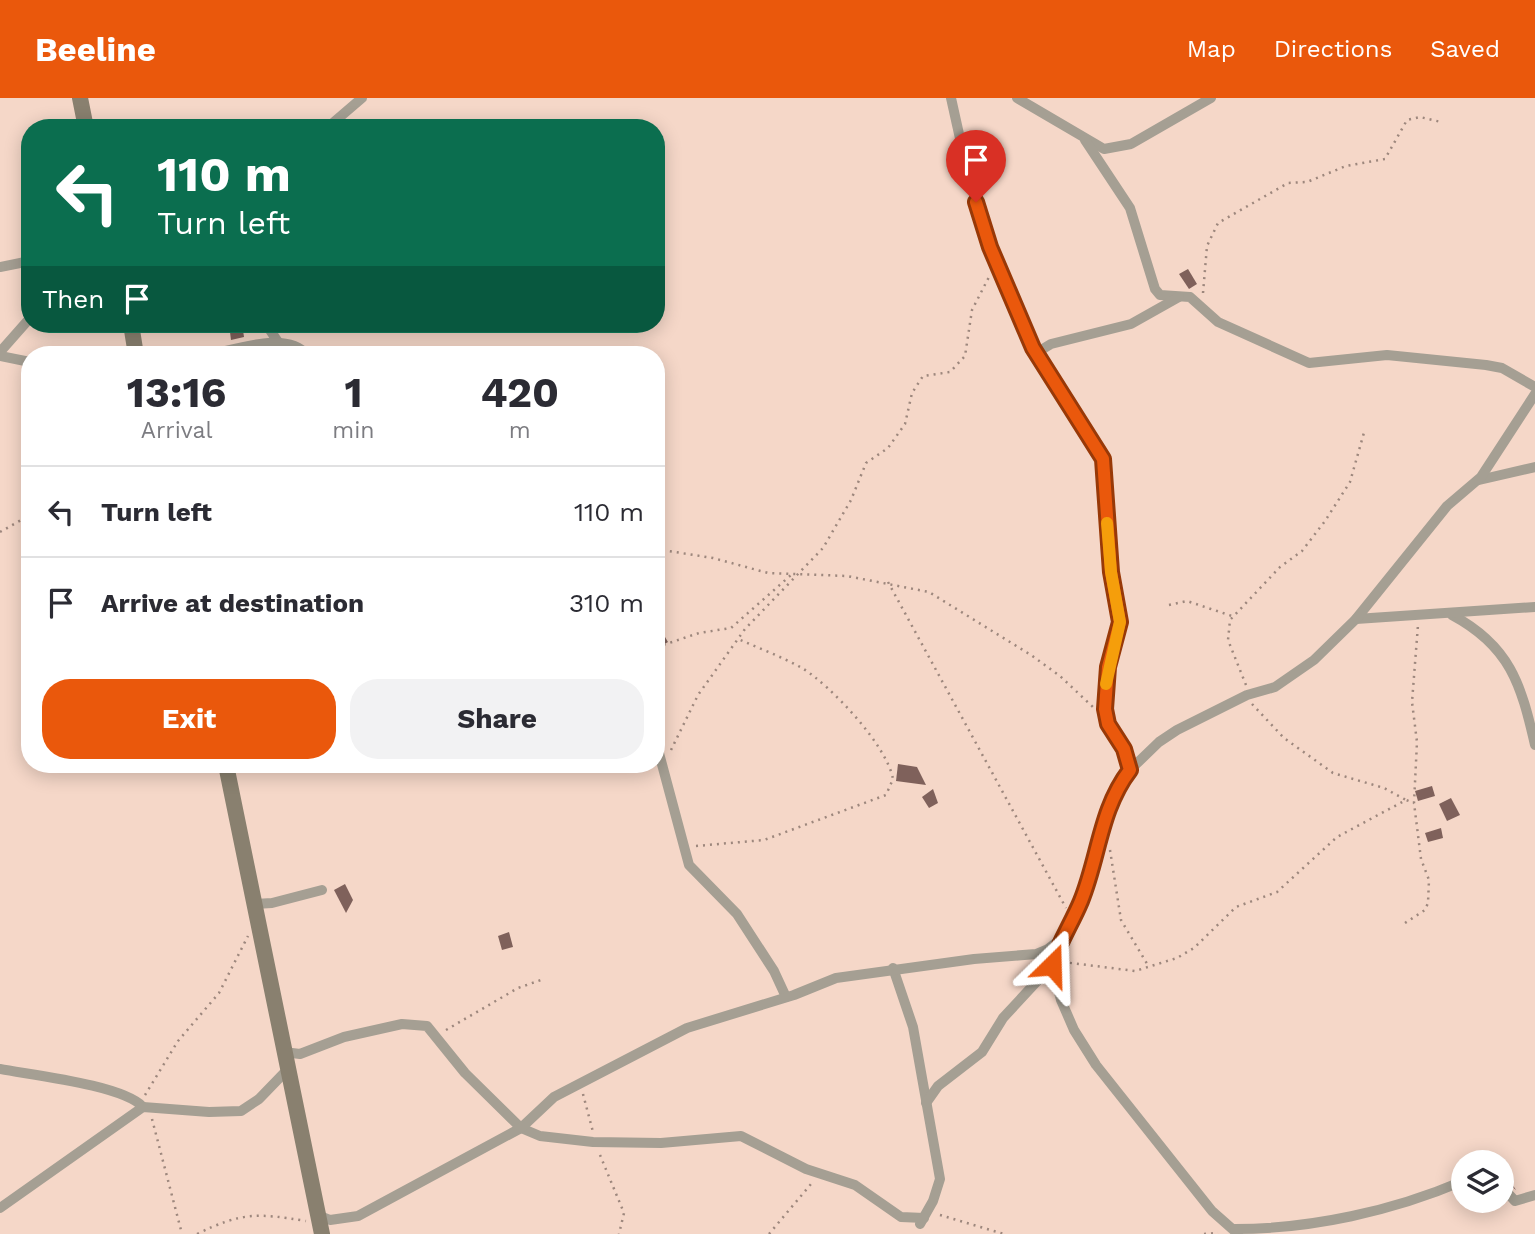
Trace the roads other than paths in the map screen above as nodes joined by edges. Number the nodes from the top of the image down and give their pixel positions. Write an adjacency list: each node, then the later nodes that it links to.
1 (80, 98): 6 (street)
2 (362, 98): 7 (street)
3 (951, 98): 17 (street)
4 (1017, 98): 8 (street)
5 (1211, 98): 8 (street)
6 (84, 119)
7 (338, 119)
8 (1085, 140): 11 (street)
9 (21, 263): 10 (street)
10 (0, 267)
11 (1182, 295): 17 (street); 20 (street)
12 (21, 329): 18 (street)
13 (272, 333): 14 (street)
14 (278, 342): 15 (street); 16 (street)
15 (256, 346)
16 (291, 346)
17 (1036, 353): 28 (street)
18 (0, 354): 19 (street)
19 (21, 360)
20 (1535, 387)
21 (1535, 394): 23 (street)
22 (1535, 467): 23 (street)
23 (1476, 481): 26 (street)
24 (1535, 607): 25 (street)
25 (1452, 614): 26 (street); 27 (street)
26 (1356, 619): 28 (street)
27 (1535, 745)
28 (1130, 770): 33 (street)
29 (228, 773): 32 (street)
30 (665, 773): 36 (street)
31 (322, 890): 32 (street)
32 (257, 911): 37 (street)
33 (1061, 939): 34 (street); 35 (street)
34 (1052, 962): 40 (street); 48 (street)
35 (893, 968): 36 (street); 40 (street)
36 (786, 997): 42 (street)
37 (285, 1052): 39 (street); 42 (street)
38 (0, 1069): 41 (street)
39 (288, 1069): 41 (street); 47 (street)
40 (926, 1103): 42 (street)
41 (145, 1107): 46 (street)
42 (521, 1128): 47 (street)
43 (1451, 1186): 48 (street)
44 (1535, 1195): 45 (street)
45 (1514, 1200)
46 (0, 1208)
47 (320, 1227)
48 (1237, 1231)

